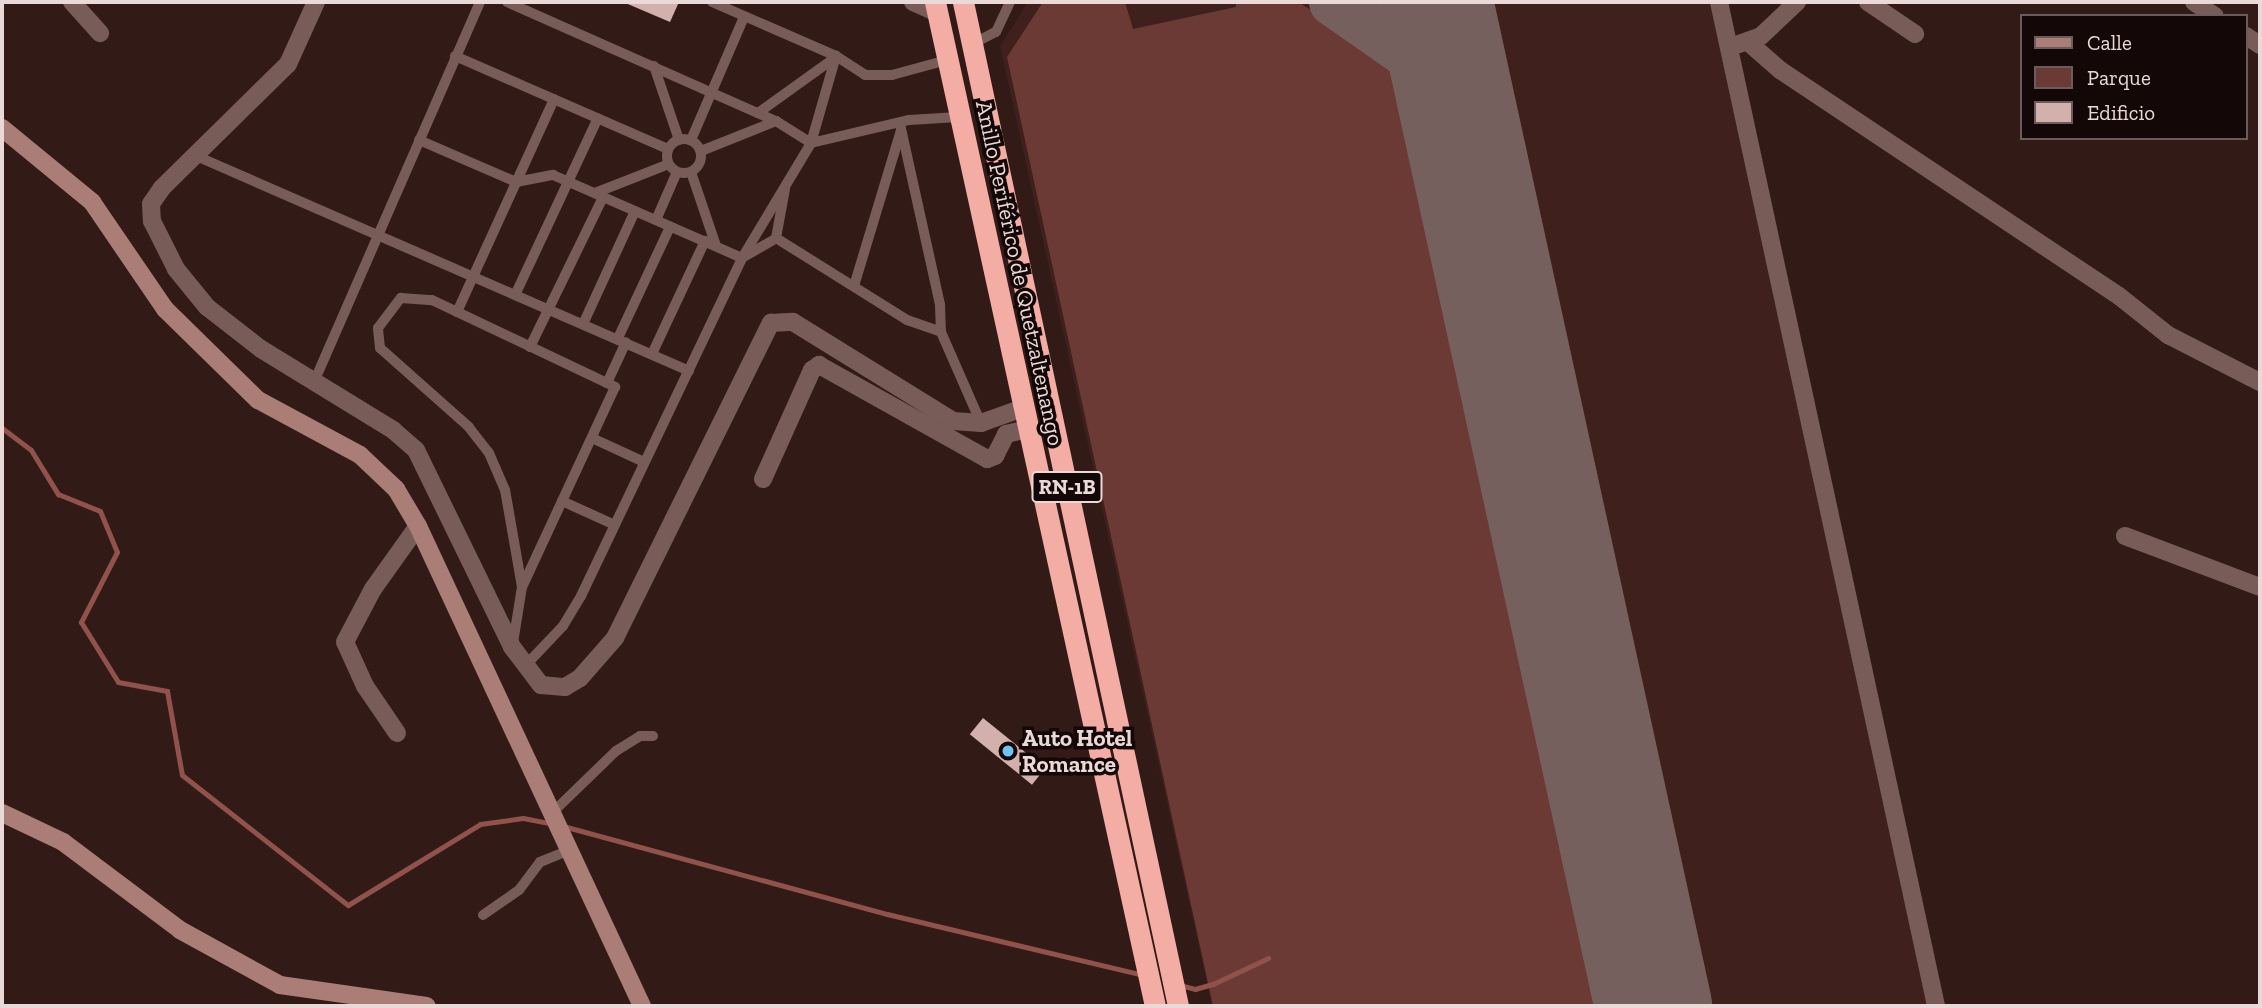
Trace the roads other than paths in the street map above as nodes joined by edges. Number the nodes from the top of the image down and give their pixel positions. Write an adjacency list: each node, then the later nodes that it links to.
1 (72, 2): 17 (street)
2 (316, 2): 40 (street)
3 (480, 2): 22 (lane)
4 (507, 2): 13 (lane)
5 (712, 2): 16 (lane)
6 (913, 2): 14 (street)
7 (963, 2): 20 (highway, Anillo Periférico de Quetzaltenango / RN-1B)
8 (1010, 2): 20 (lane)
9 (1719, 2): 21 (street)
10 (1797, 2): 19 (street)
11 (1868, 2): 18 (street)
12 (2194, 2): 15 (street)
13 (529, 6): 25 (lane)
14 (936, 7): 24 (highway, Anillo Periférico de Quetzaltenango / RN-1B)
15 (2212, 14)
16 (744, 17): 23 (lane); 26 (lane)
17 (100, 33)
18 (1915, 34)
19 (1748, 42): 21 (street); 67 (street)
20 (972, 44): 91 (highway, Anillo Periférico de Quetzaltenango / RN-1B)
21 (1728, 45): 92 (street)
22 (455, 56): 27 (lane); 34 (lane)
23 (836, 56): 24 (lane); 28 (lane); 37 (lane)
24 (947, 60): 29 (highway, Anillo Periférico de Quetzaltenango / RN-1B)
25 (654, 66): 26 (lane); 35 (lane)
26 (710, 92): 28 (lane); 36 (lane)
27 (554, 99): 30 (lane); 45 (lane)
28 (758, 113): 31 (lane)
29 (958, 117): 32 (lane); 69 (highway, Anillo Periférico de Quetzaltenango / RN-1B)
30 (598, 118): 38 (lane); 44 (lane)
31 (776, 121): 37 (lane); 39 (lane)
32 (901, 127): 37 (lane); 56 (lane); 61 (lane)
33 (2, 128): 76 (street)
34 (419, 140): 45 (lane); 50 (lane)
35 (679, 140): 36 (lane); 38 (lane)
36 (691, 140): 39 (lane)
37 (811, 143): 43 (lane)
38 (668, 149): 41 (lane)
39 (701, 151): 42 (lane)
40 (194, 155): 50 (lane); 66 (street)
41 (673, 168): 42 (lane); 46 (lane); 48 (lane)
42 (691, 172): 53 (lane)
43 (786, 180): 51 (lane); 54 (lane)
44 (568, 181): 45 (lane); 46 (lane); 57 (lane)
45 (516, 182): 55 (lane)
46 (599, 195): 47 (lane); 58 (lane)
47 (635, 211): 48 (lane); 60 (lane)
48 (656, 220): 49 (lane)
49 (670, 227): 52 (lane); 62 (lane)
50 (377, 236): 55 (lane); 66 (lane)
51 (776, 238): 54 (lane); 56 (lane)
52 (705, 241): 53 (lane); 64 (lane)
53 (716, 246): 54 (lane)
54 (742, 258): 65 (lane)
55 (474, 276): 57 (lane); 59 (lane)
56 (854, 286): 61 (lane)
57 (516, 293): 58 (lane)
58 (550, 307): 60 (lane); 63 (lane)
59 (457, 312): 63 (lane); 78 (lane)
60 (584, 322): 62 (lane)
61 (941, 332): 70 (lane)
62 (622, 340): 64 (lane); 68 (lane)
63 (530, 347): 68 (lane)
64 (652, 354): 65 (lane)
65 (689, 371): 72 (lane)
66 (314, 382): 80 (street)
67 (2260, 382)
68 (607, 383): 71 (lane)
69 (1025, 418): 70 (street); 73 (street); 88 (highway, Anillo Periférico de Quetzaltenango / RN-1B)
70 (982, 423): 81 (street)
71 (592, 438): 72 (lane); 74 (lane)
72 (644, 462): 75 (lane)
73 (763, 479)
74 (562, 501): 75 (lane); 78 (lane)
75 (614, 525): 81 (lane)
76 (418, 526): 82 (street); 84 (street)
77 (2125, 536): 79 (street)
78 (522, 587): 80 (lane)
79 (2260, 587)
80 (512, 647): 81 (street)
81 (525, 667)
82 (397, 733)
83 (653, 736): 84 (lane)
84 (553, 812): 86 (street)
85 (2, 813): 89 (street)
86 (567, 846): 87 (lane); 90 (street)
87 (483, 915)
88 (1154, 1001)
89 (427, 1006)
90 (642, 1006)
91 (1178, 1006)
92 (1936, 1006)

